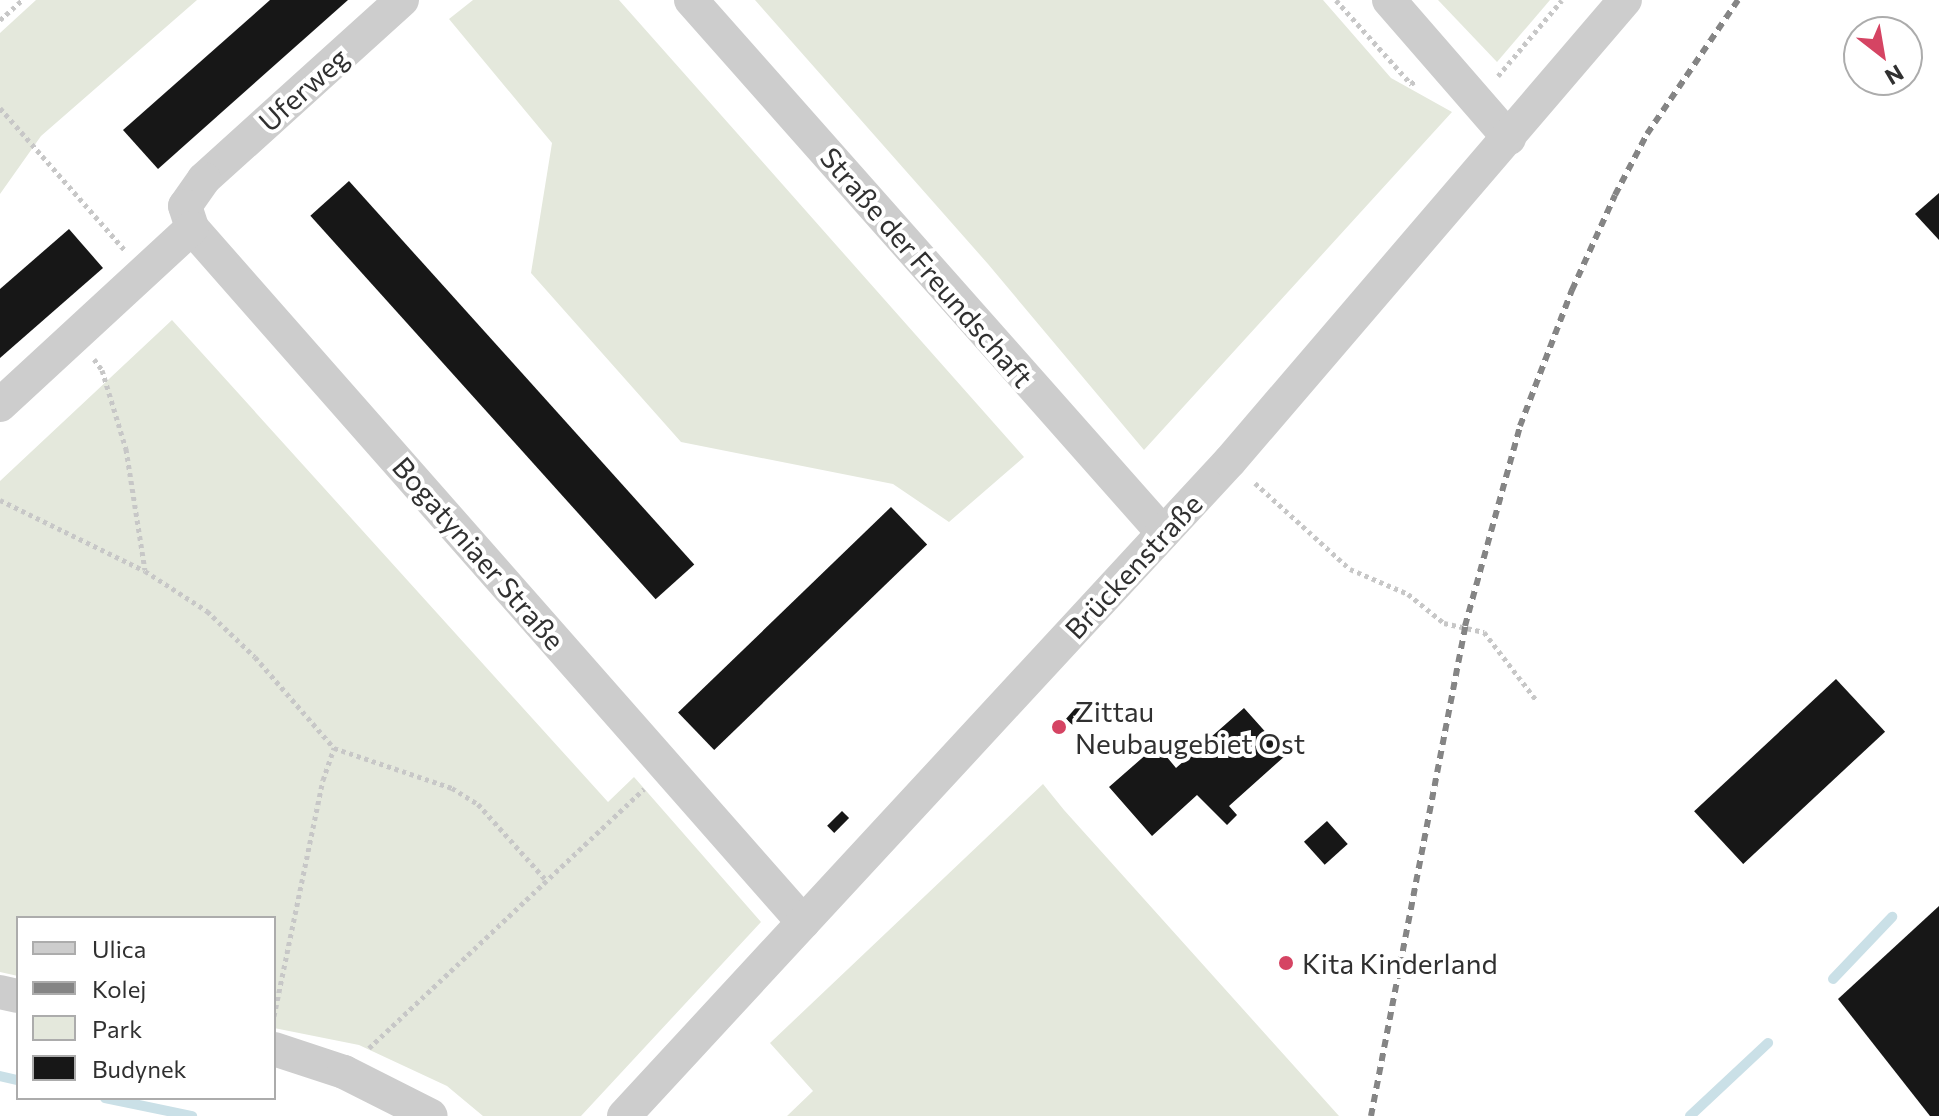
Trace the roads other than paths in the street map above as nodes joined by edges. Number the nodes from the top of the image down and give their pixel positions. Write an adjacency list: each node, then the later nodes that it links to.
1 (402, 0): 6 (street, Uferweg)
2 (691, 0): 8 (street, Straße der Freundschaft)
3 (1389, 0): 5 (street)
4 (1625, 0): 5 (street, Brückenstraße)
5 (1509, 138): 8 (street, Brückenstraße)
6 (192, 228): 7 (street); 9 (street, Bogatyniaer Straße)
7 (0, 405)
8 (1163, 533): 9 (street, Brückenstraße)
9 (803, 922): 12 (street, Brückenstraße)
10 (276, 1050): 11 (street)
11 (431, 1116)
12 (624, 1116)

